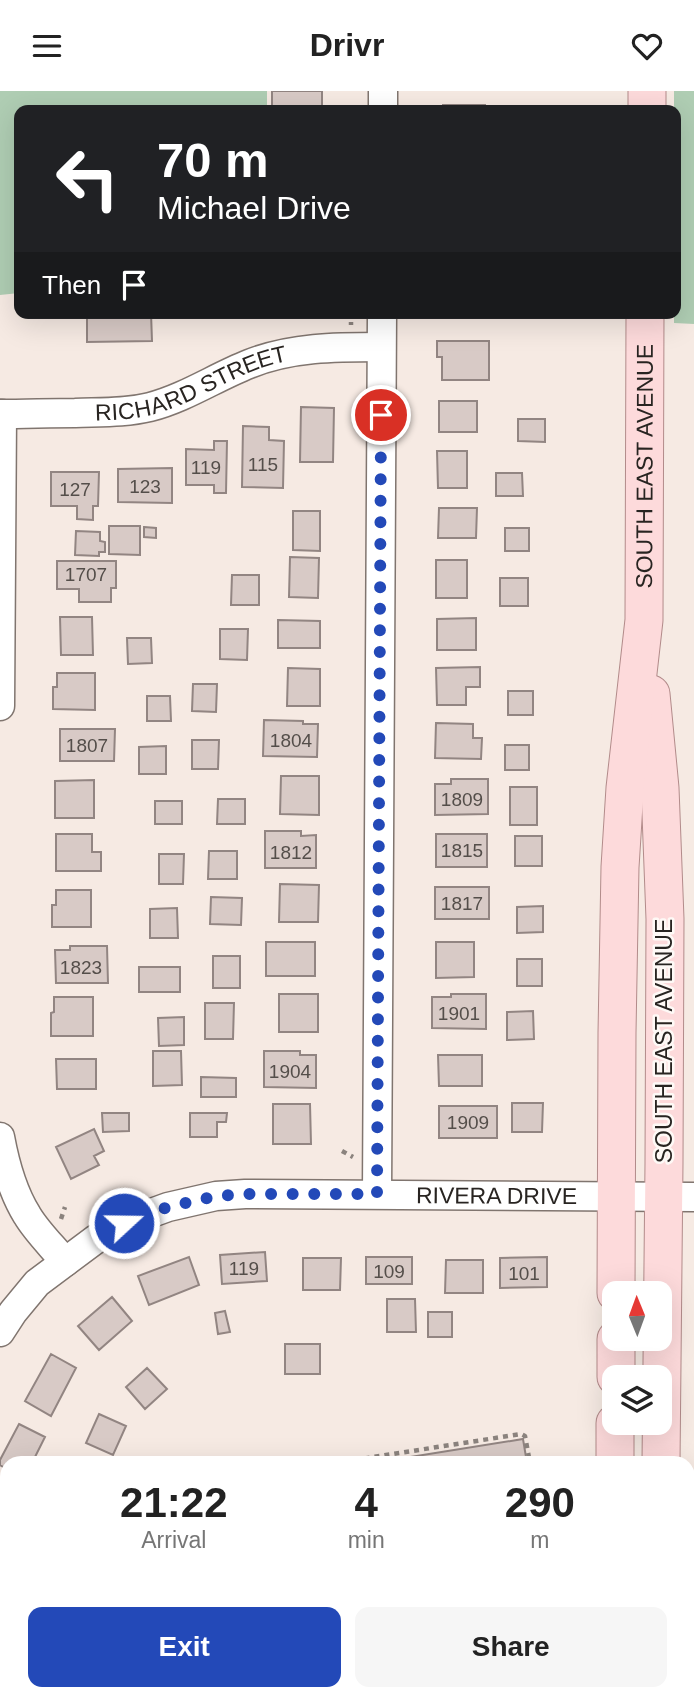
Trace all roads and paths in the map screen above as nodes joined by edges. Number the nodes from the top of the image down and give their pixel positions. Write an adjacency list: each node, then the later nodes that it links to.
1 (382, 319): 3 (street)
2 (645, 319): 5 (main road, SOUTH EAST AVENUE)
3 (381, 347): 4 (street, RICHARD STREET); 8 (street)
4 (1, 414): 6 (street)
5 (643, 620): 9 (main road, SOUTH EAST AVENUE); 10 (main road, SOUTH EAST AVENUE)
6 (0, 706)
7 (0, 1137): 11 (street)
8 (377, 1194): 9 (street, RIVERA DRIVE); 11 (street, RIVERA DRIVE)
9 (617, 1197): 10 (street, RIVERA DRIVE); 12 (main road, SOUTH EAST AVENUE)
10 (679, 1197): 18 (main road, SOUTH EAST AVENUE)
11 (65, 1262): 13 (street, RIVERA DRIVE)
12 (616, 1281)
13 (0, 1332)
14 (615, 1435): 17 (main road)
15 (380, 1456): 16 (path)
16 (529, 1456)
17 (615, 1456)
18 (661, 1456)

